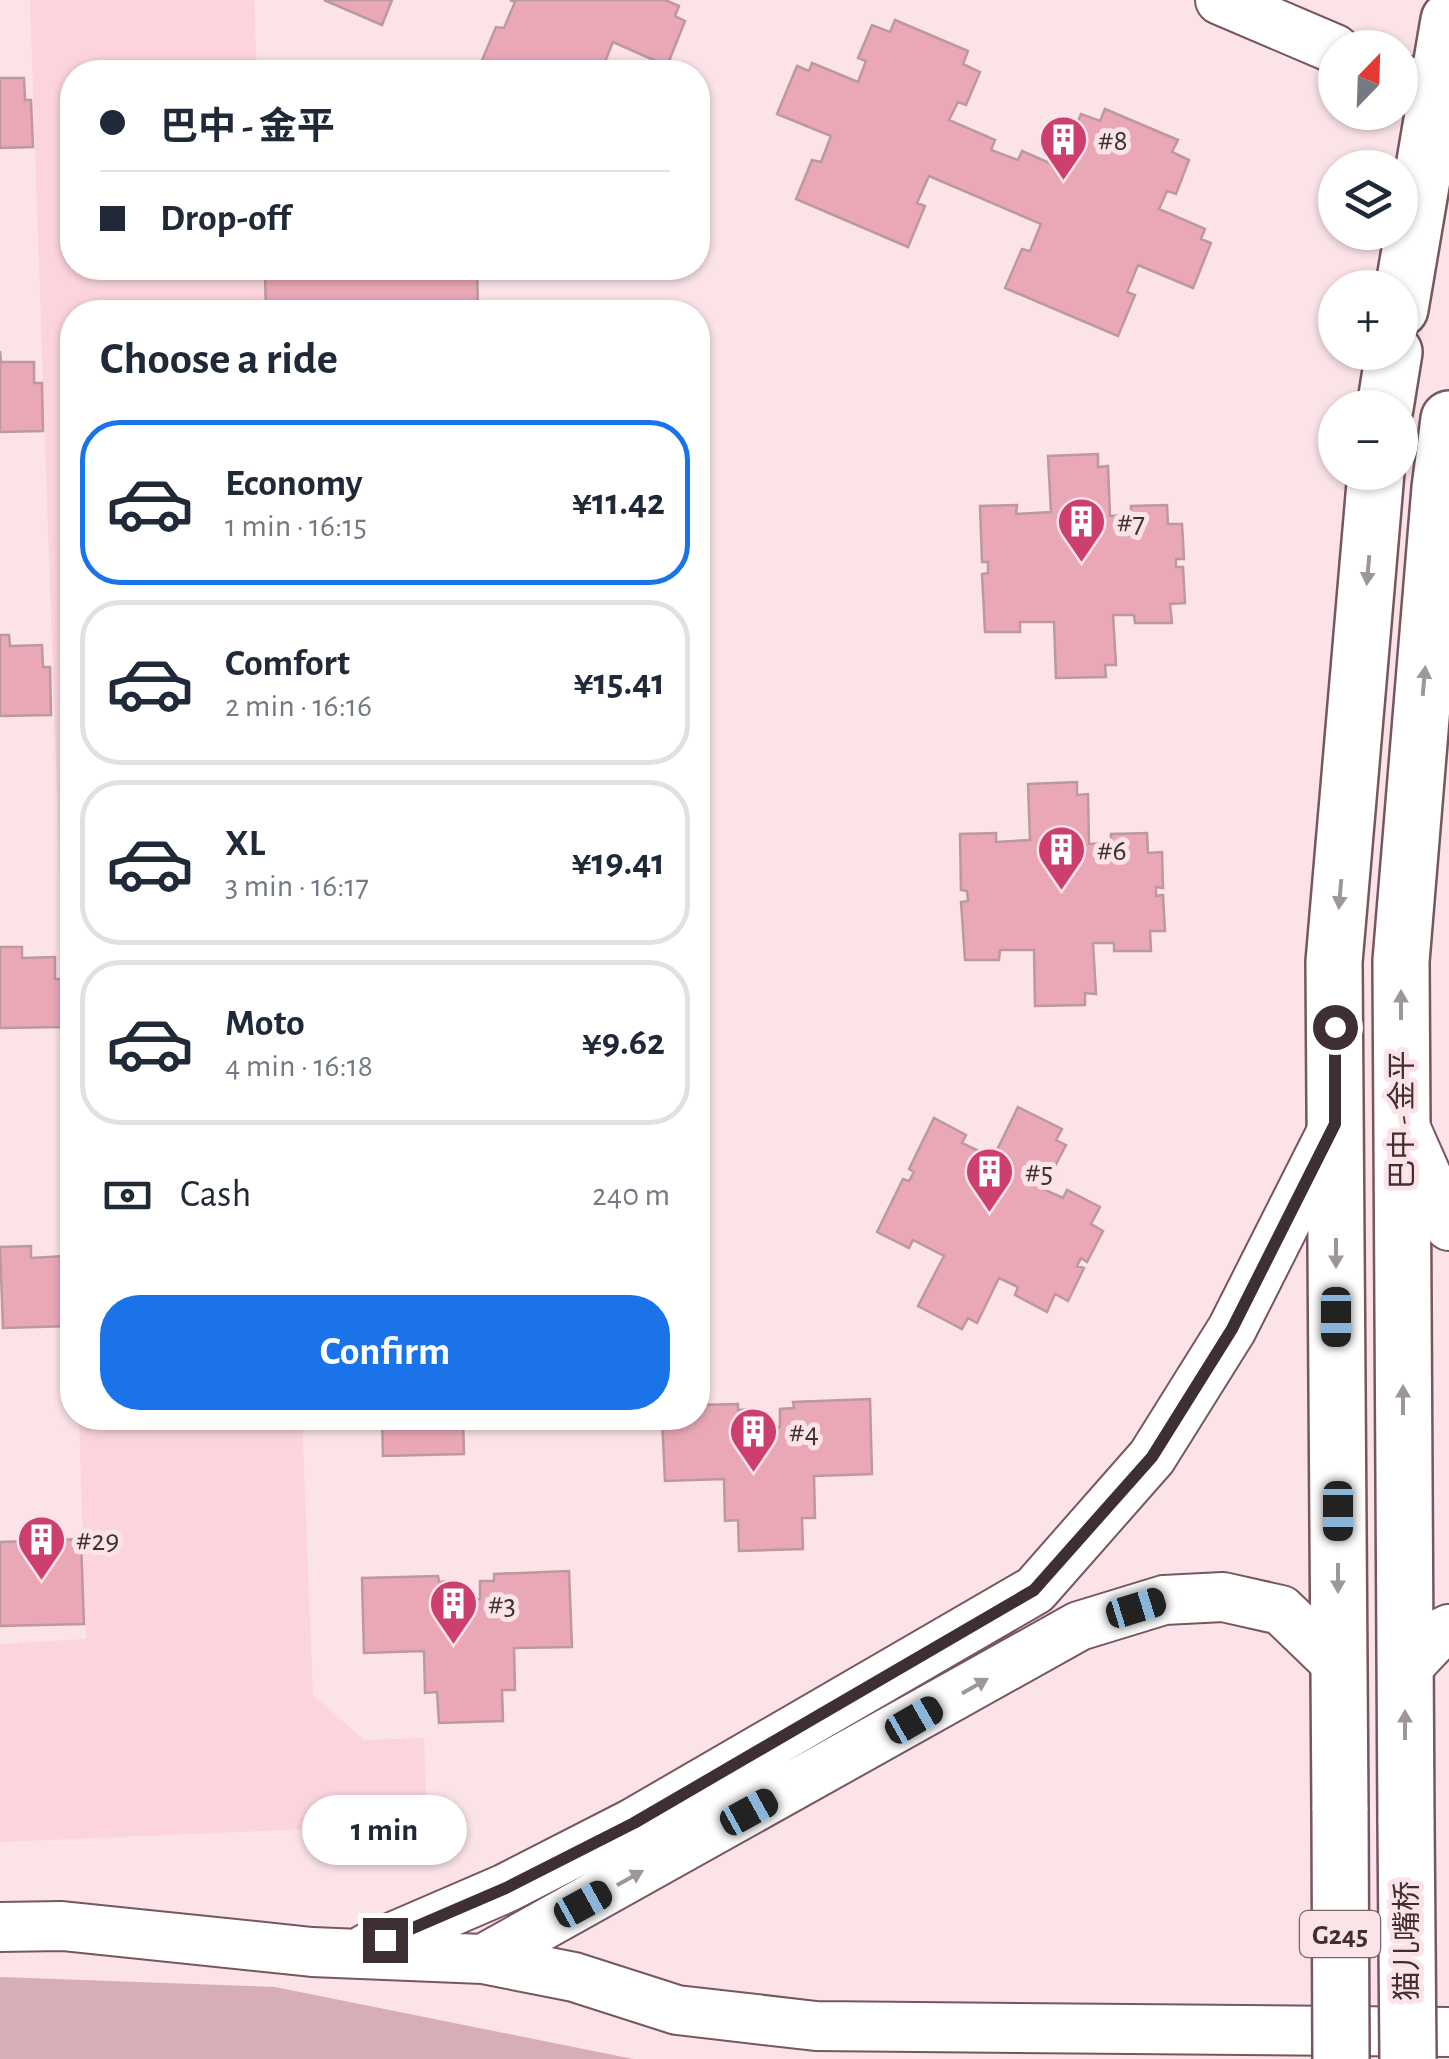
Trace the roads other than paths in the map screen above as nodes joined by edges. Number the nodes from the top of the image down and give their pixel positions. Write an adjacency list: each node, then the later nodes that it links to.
1 (1220, 0): 3 (street)
2 (1449, 20): 4 (highway)
3 (1318, 42)
4 (1418, 83)
5 (1414, 130): 6 (highway)
6 (1403, 270)
7 (1449, 419): 9 (highway, 巴中 - 金平 / G245, one-way to 7)
8 (1374, 490): 10 (highway, G245, one-way to 10)
9 (1402, 1120): 11 (street); 14 (highway, 巴中 - 金平 / G245, one-way to 9)
10 (1335, 1124): 13 (highway, G245, one-way to 13); 17 (street)
11 (1449, 1226)
12 (1449, 1629): 14 (street)
13 (1338, 1666): 18 (street, one-way to 13); 20 (highway, G245, bridge)
14 (1405, 1670): 15 (highway, 巴中 - 金平 / G245, one-way to 14)
15 (1406, 1822): 21 (highway, 猫儿嘴桥 / G245, bridge)
16 (0, 1927): 17 (street)
17 (354, 1954): 18 (street)
18 (483, 1959): 19 (street)
19 (1449, 2032)
20 (1340, 2059)
21 (1408, 2059)

